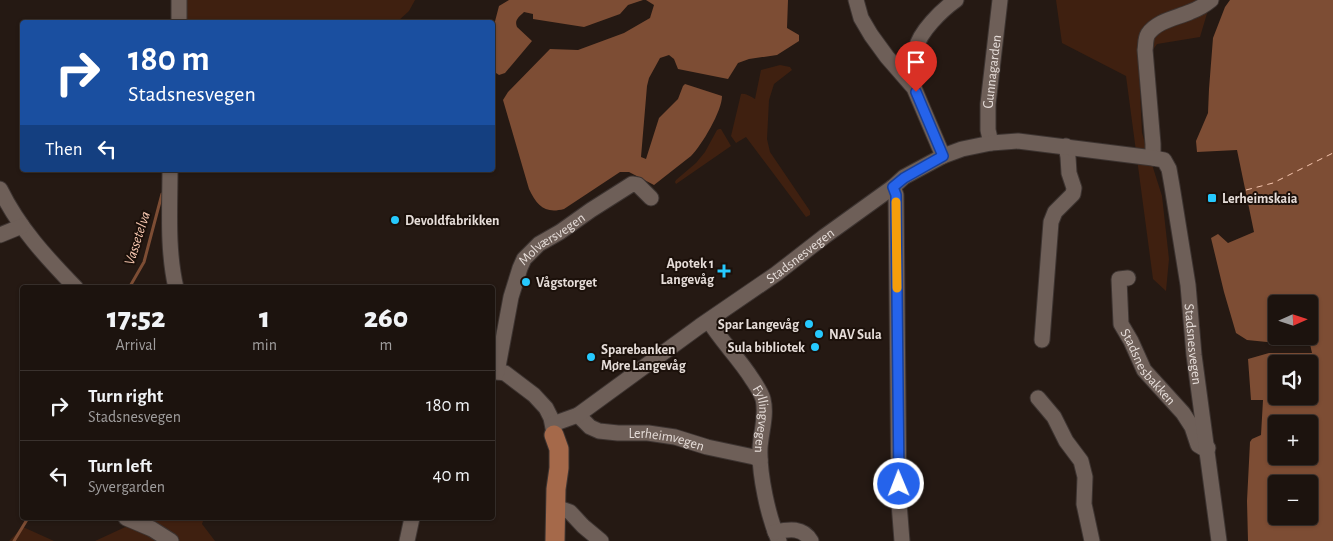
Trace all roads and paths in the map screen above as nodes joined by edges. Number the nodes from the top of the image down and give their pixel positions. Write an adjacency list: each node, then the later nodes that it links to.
1 (179, 0): 6 (street)
2 (856, 0): 7 (street)
3 (956, 0): 7 (street)
4 (1000, 0): 8 (street, Gunnagarden)
5 (1211, 0): 11 (street)
6 (179, 20)
7 (909, 80): 10 (street)
8 (991, 143): 9 (street, Stadsnesvegen); 10 (street, Stadsnesvegen)
9 (1066, 146): 11 (street, Stadsnesvegen); 22 (street)
10 (943, 156): 13 (street, Stadsnesvegen)
11 (1153, 158): 27 (street, Stadsnesvegen)
12 (170, 172): 20 (street)
13 (893, 187): 21 (street, Stadsnesvegen); 38 (street)
14 (0, 189): 16 (street)
15 (651, 198): 23 (street, Molværsvegen)
16 (22, 226): 17 (street); 19 (street)
17 (0, 236)
18 (1128, 278): 27 (street, Stadsnesbakken)
19 (73, 285)
20 (175, 285)
21 (709, 321): 25 (street, Stadsnesvegen); 28 (street, Fyllingvegen)
22 (1042, 340)
23 (495, 371): 26 (street, Molværsvegen)
24 (1038, 398): 39 (street)
25 (578, 415): 26 (street, Stadsnesvegen); 28 (street, Lerheimvegen)
26 (554, 429): 29 (main road)
27 (1208, 448): 40 (street, Stadsnesvegen)
28 (760, 460): 32 (street, Fyllingvegen)
29 (556, 498): 35 (main road); 36 (street)
30 (131, 520): 33 (street)
31 (412, 520): 34 (street)
32 (777, 537): 37 (street, Fyllingvegen)
33 (171, 541)
34 (407, 541)
35 (554, 541)
36 (601, 541)
37 (811, 541)
38 (902, 541)
39 (1092, 541)
40 (1219, 541)

